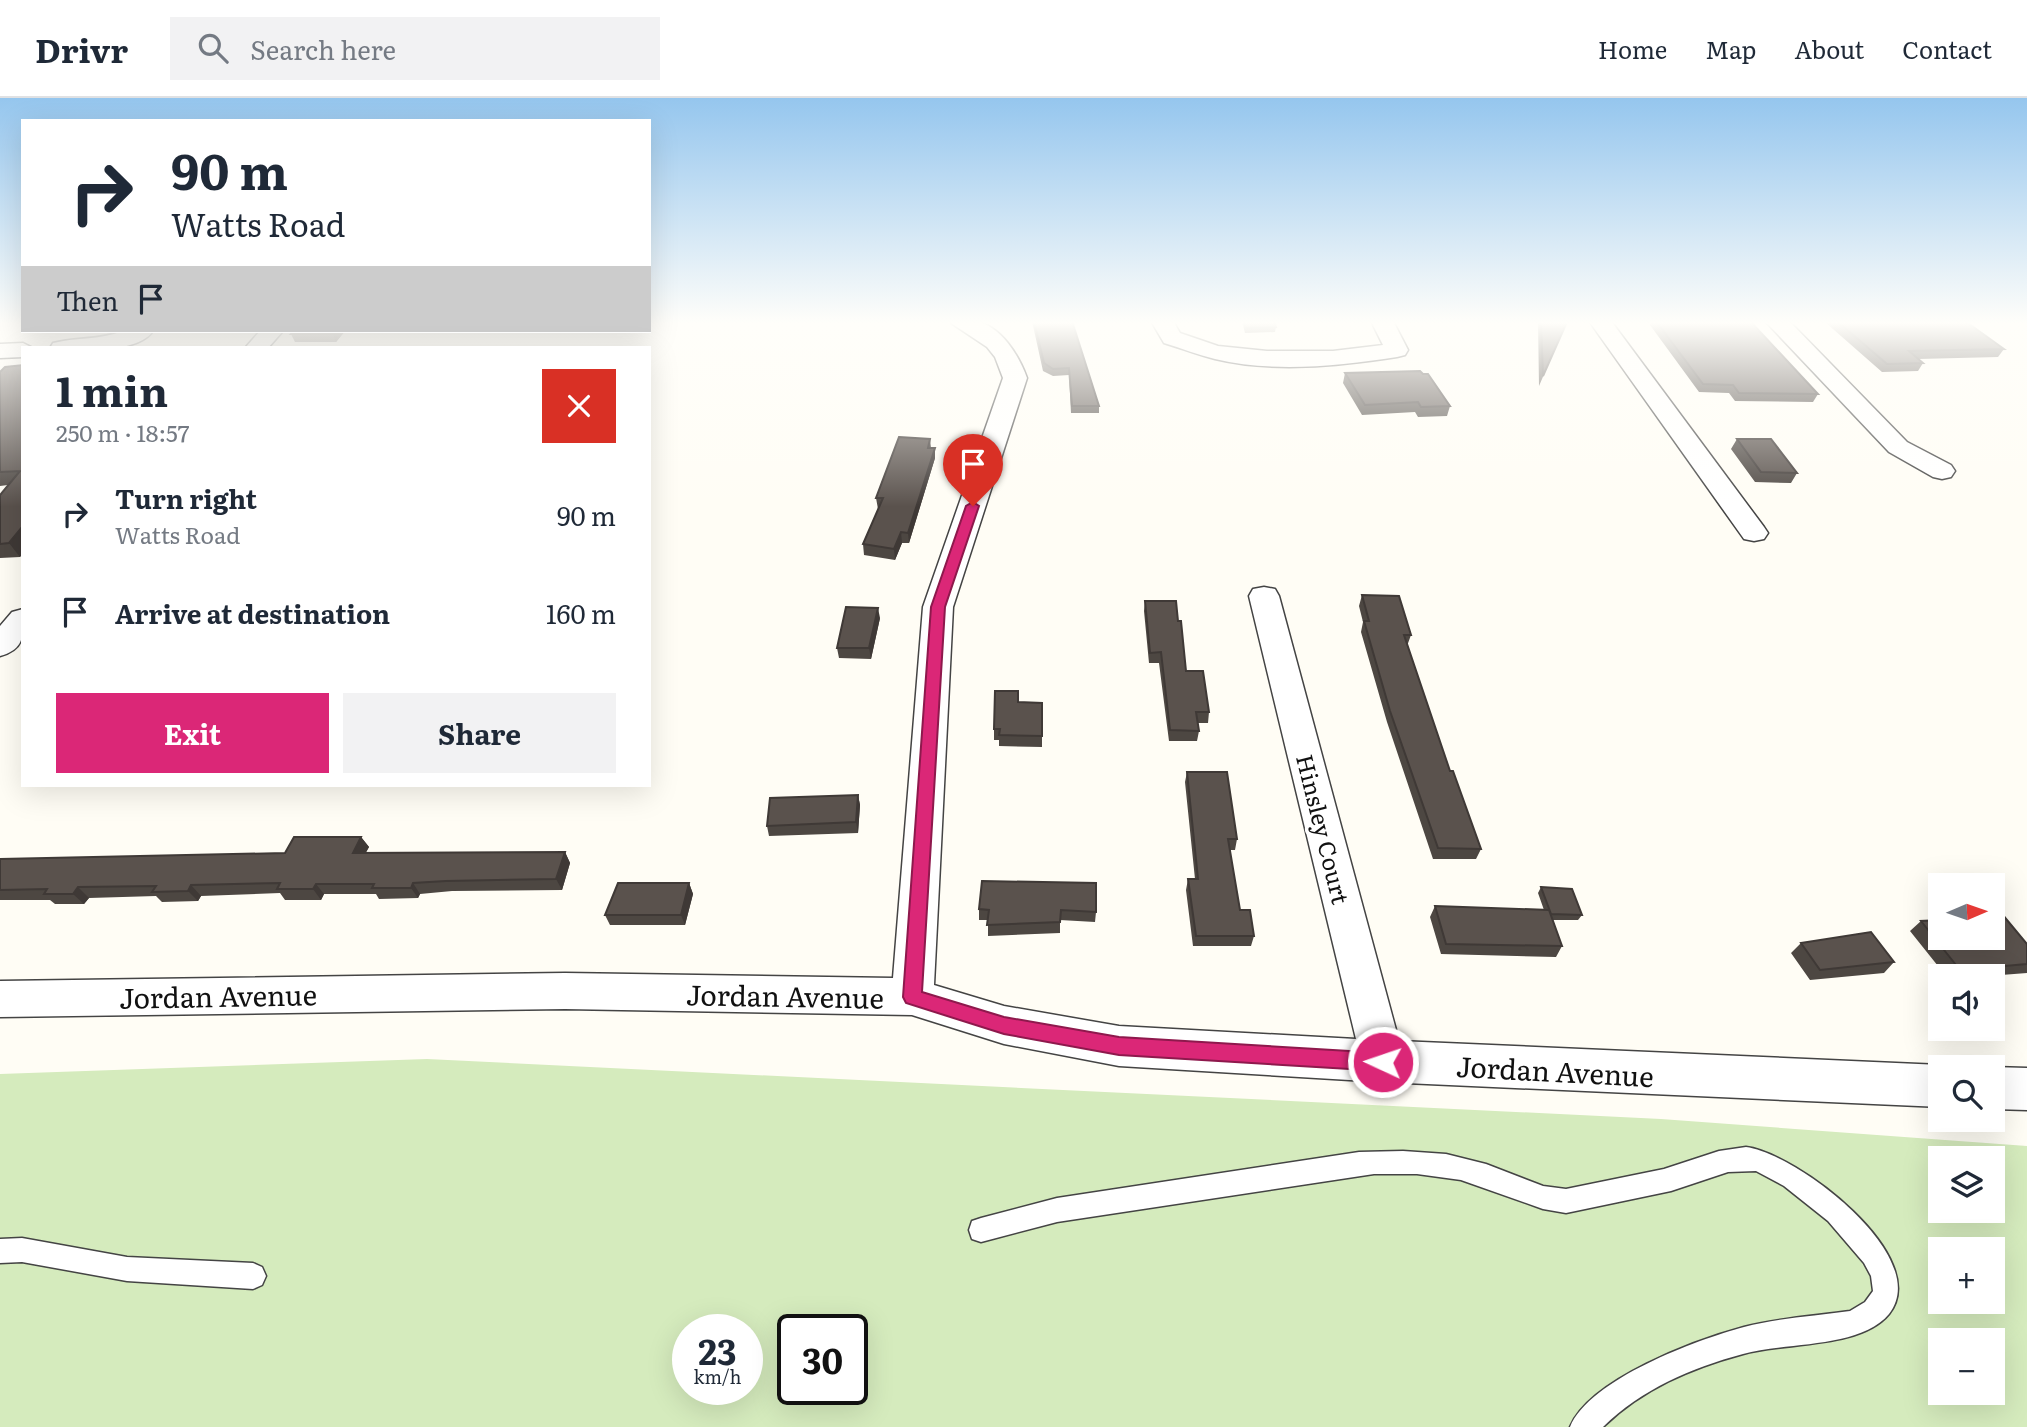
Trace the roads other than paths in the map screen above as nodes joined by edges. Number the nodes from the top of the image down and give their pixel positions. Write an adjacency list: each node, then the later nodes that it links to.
1 (1013, 383): 9 (street)
2 (1645, 383): 5 (street)
3 (1836, 383): 4 (street)
4 (1942, 471)
5 (1754, 533)
6 (1264, 596): 11 (street, Hinsley Court)
7 (21, 621): 8 (street)
8 (0, 646)
9 (912, 997): 10 (street, Jordan Avenue); 11 (street, Jordan Avenue)
10 (0, 999)
11 (1383, 1062): 12 (street, Jordan Avenue)
12 (1928, 1085)
13 (2005, 1088): 14 (street)
14 (2027, 1089)
15 (981, 1230): 18 (lane)
16 (0, 1251): 17 (lane)
17 (253, 1276)
18 (1584, 1427)

